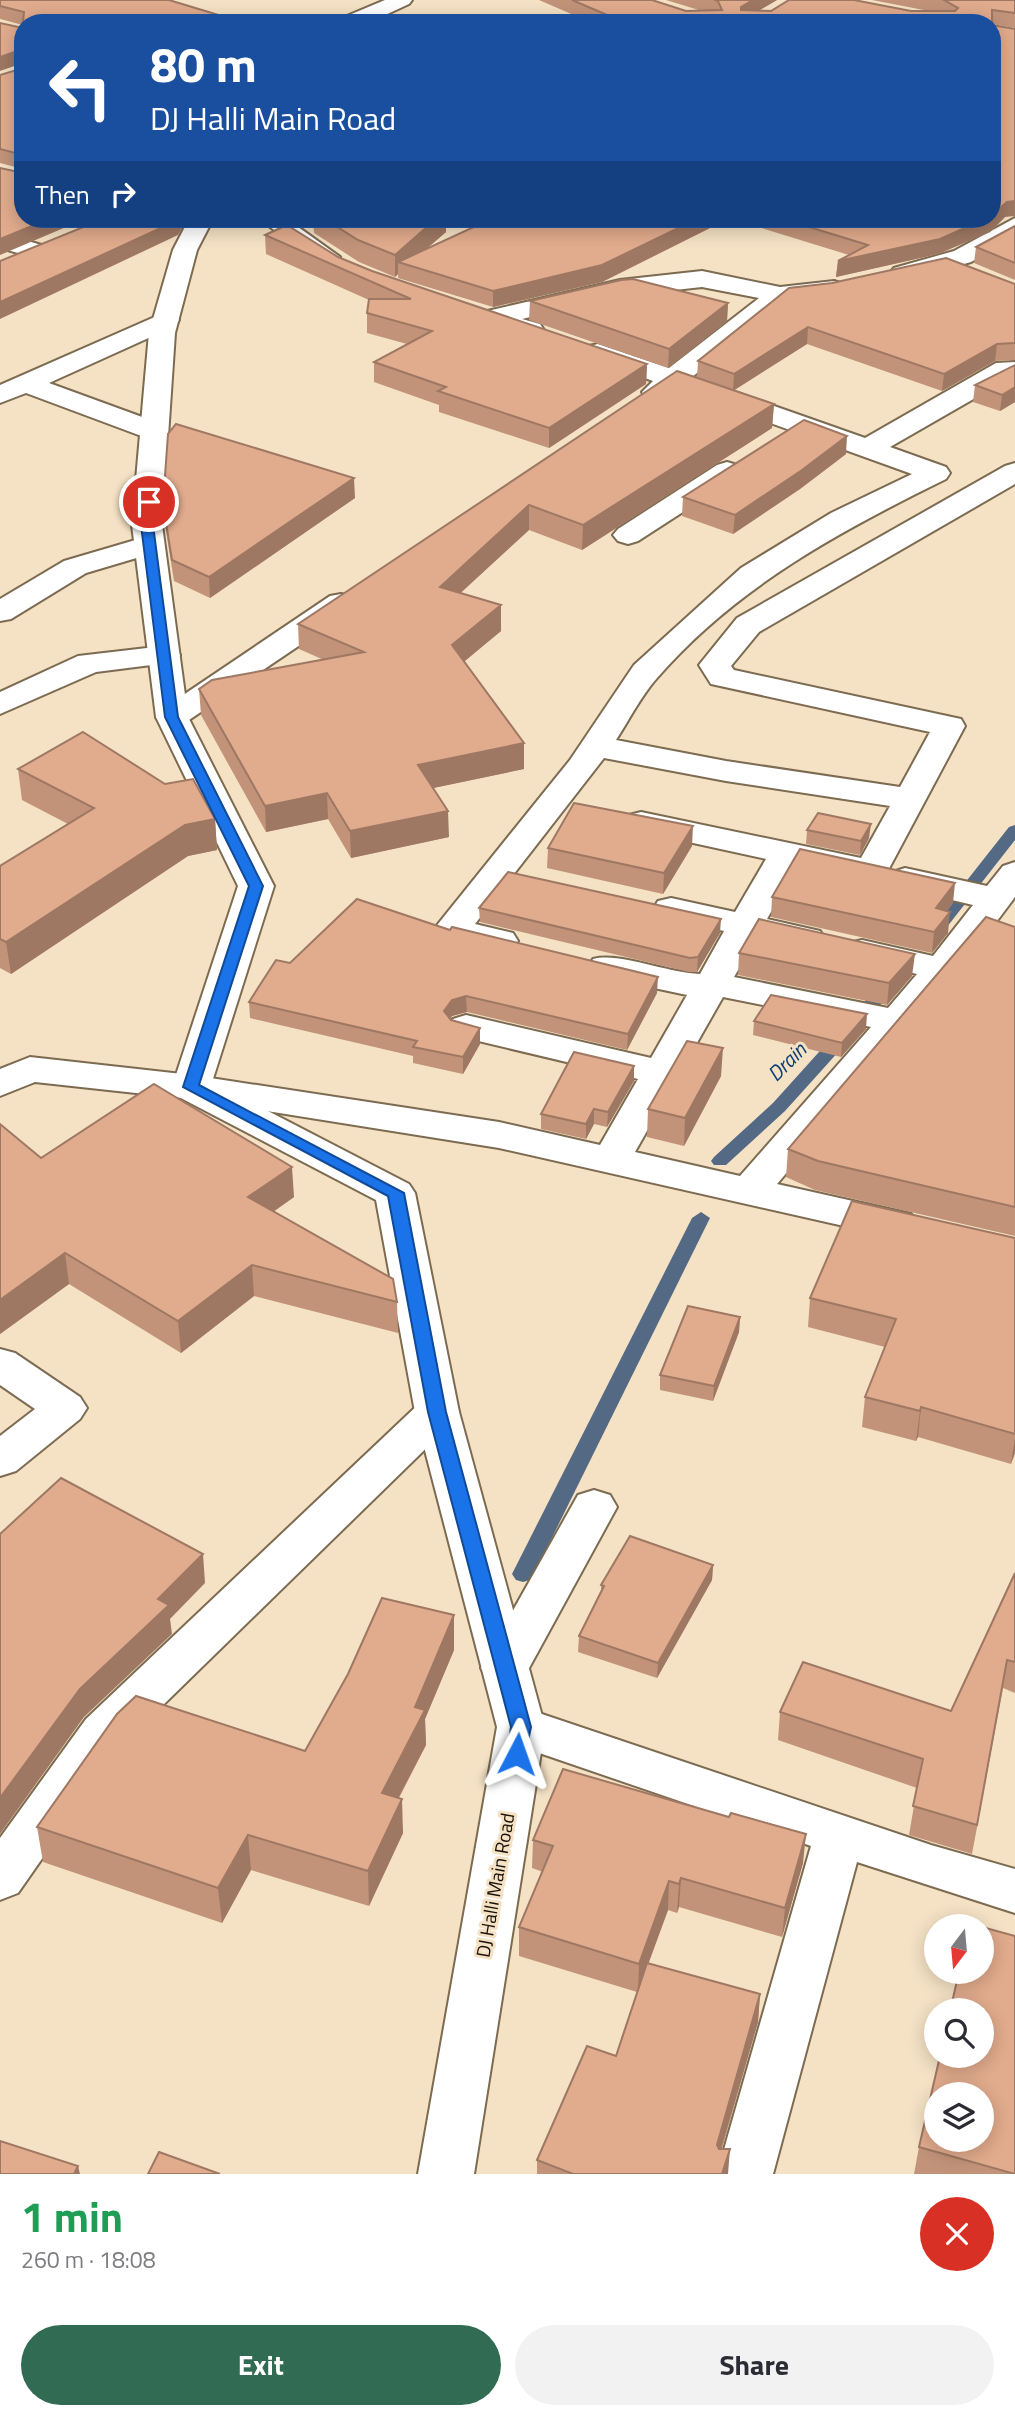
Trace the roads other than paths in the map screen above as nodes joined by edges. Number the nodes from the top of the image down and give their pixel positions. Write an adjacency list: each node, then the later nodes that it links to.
1 (402, 0): 2 (street)
2 (370, 14)
3 (1015, 225): 9 (street)
4 (196, 228): 16 (street)
5 (285, 228): 11 (street)
6 (0, 240): 8 (street)
7 (61, 240): 8 (street)
8 (36, 251): 10 (street)
9 (947, 263): 12 (street); 13 (street)
10 (0, 267)
11 (349, 269)
12 (982, 277)
13 (882, 278)
14 (856, 284): 15 (street)
15 (780, 295): 18 (street); 18 (street)
16 (166, 320): 19 (street); 22 (street)
17 (1015, 370): 24 (street)
18 (674, 380): 21 (street); 23 (street)
19 (26, 384): 20 (street); 22 (street)
20 (0, 396)
21 (629, 410)
22 (154, 431): 27 (street)
23 (777, 439): 24 (street); 26 (street)
24 (867, 449): 33 (street)
25 (1015, 472): 34 (street)
26 (628, 535)
27 (149, 545): 29 (street); 30 (street)
28 (366, 587): 32 (street)
29 (0, 611)
30 (164, 655): 31 (street); 32 (street)
31 (0, 704)
32 (172, 717): 51 (street)
33 (595, 746): 34 (street); 35 (street)
34 (912, 799): 38 (street)
35 (552, 803): 36 (street); 37 (street)
36 (787, 853): 38 (street); 42 (street)
37 (498, 870): 39 (street); 43 (street)
38 (872, 871): 40 (street)
39 (537, 879)
40 (986, 889): 45 (street)
41 (641, 902): 42 (street)
42 (745, 925): 45 (street); 46 (street)
43 (530, 948)
44 (581, 961): 46 (street)
45 (938, 968): 47 (street)
46 (711, 984): 47 (street); 49 (street)
47 (897, 1021): 53 (street)
48 (466, 1027): 49 (street)
49 (661, 1072): 52 (street)
50 (0, 1084): 51 (street)
51 (191, 1087): 52 (street); 56 (street, DJ Halli Main Road)
52 (611, 1160): 53 (street)
53 (749, 1191): 54 (street)
54 (937, 1232)
55 (0, 1364): 57 (street)
56 (437, 1412): 59 (street, DJ Halli Main Road); 62 (street)
57 (0, 1460)
58 (594, 1507): 59 (street)
59 (505, 1668): 60 (street, DJ Halli Main Road)
60 (521, 1727): 61 (street); 64 (street, DJ Halli Main Road)
61 (839, 1835): 63 (street); 65 (street)
62 (0, 1878)
63 (1015, 1891)
64 (446, 2174)
65 (745, 2174)

